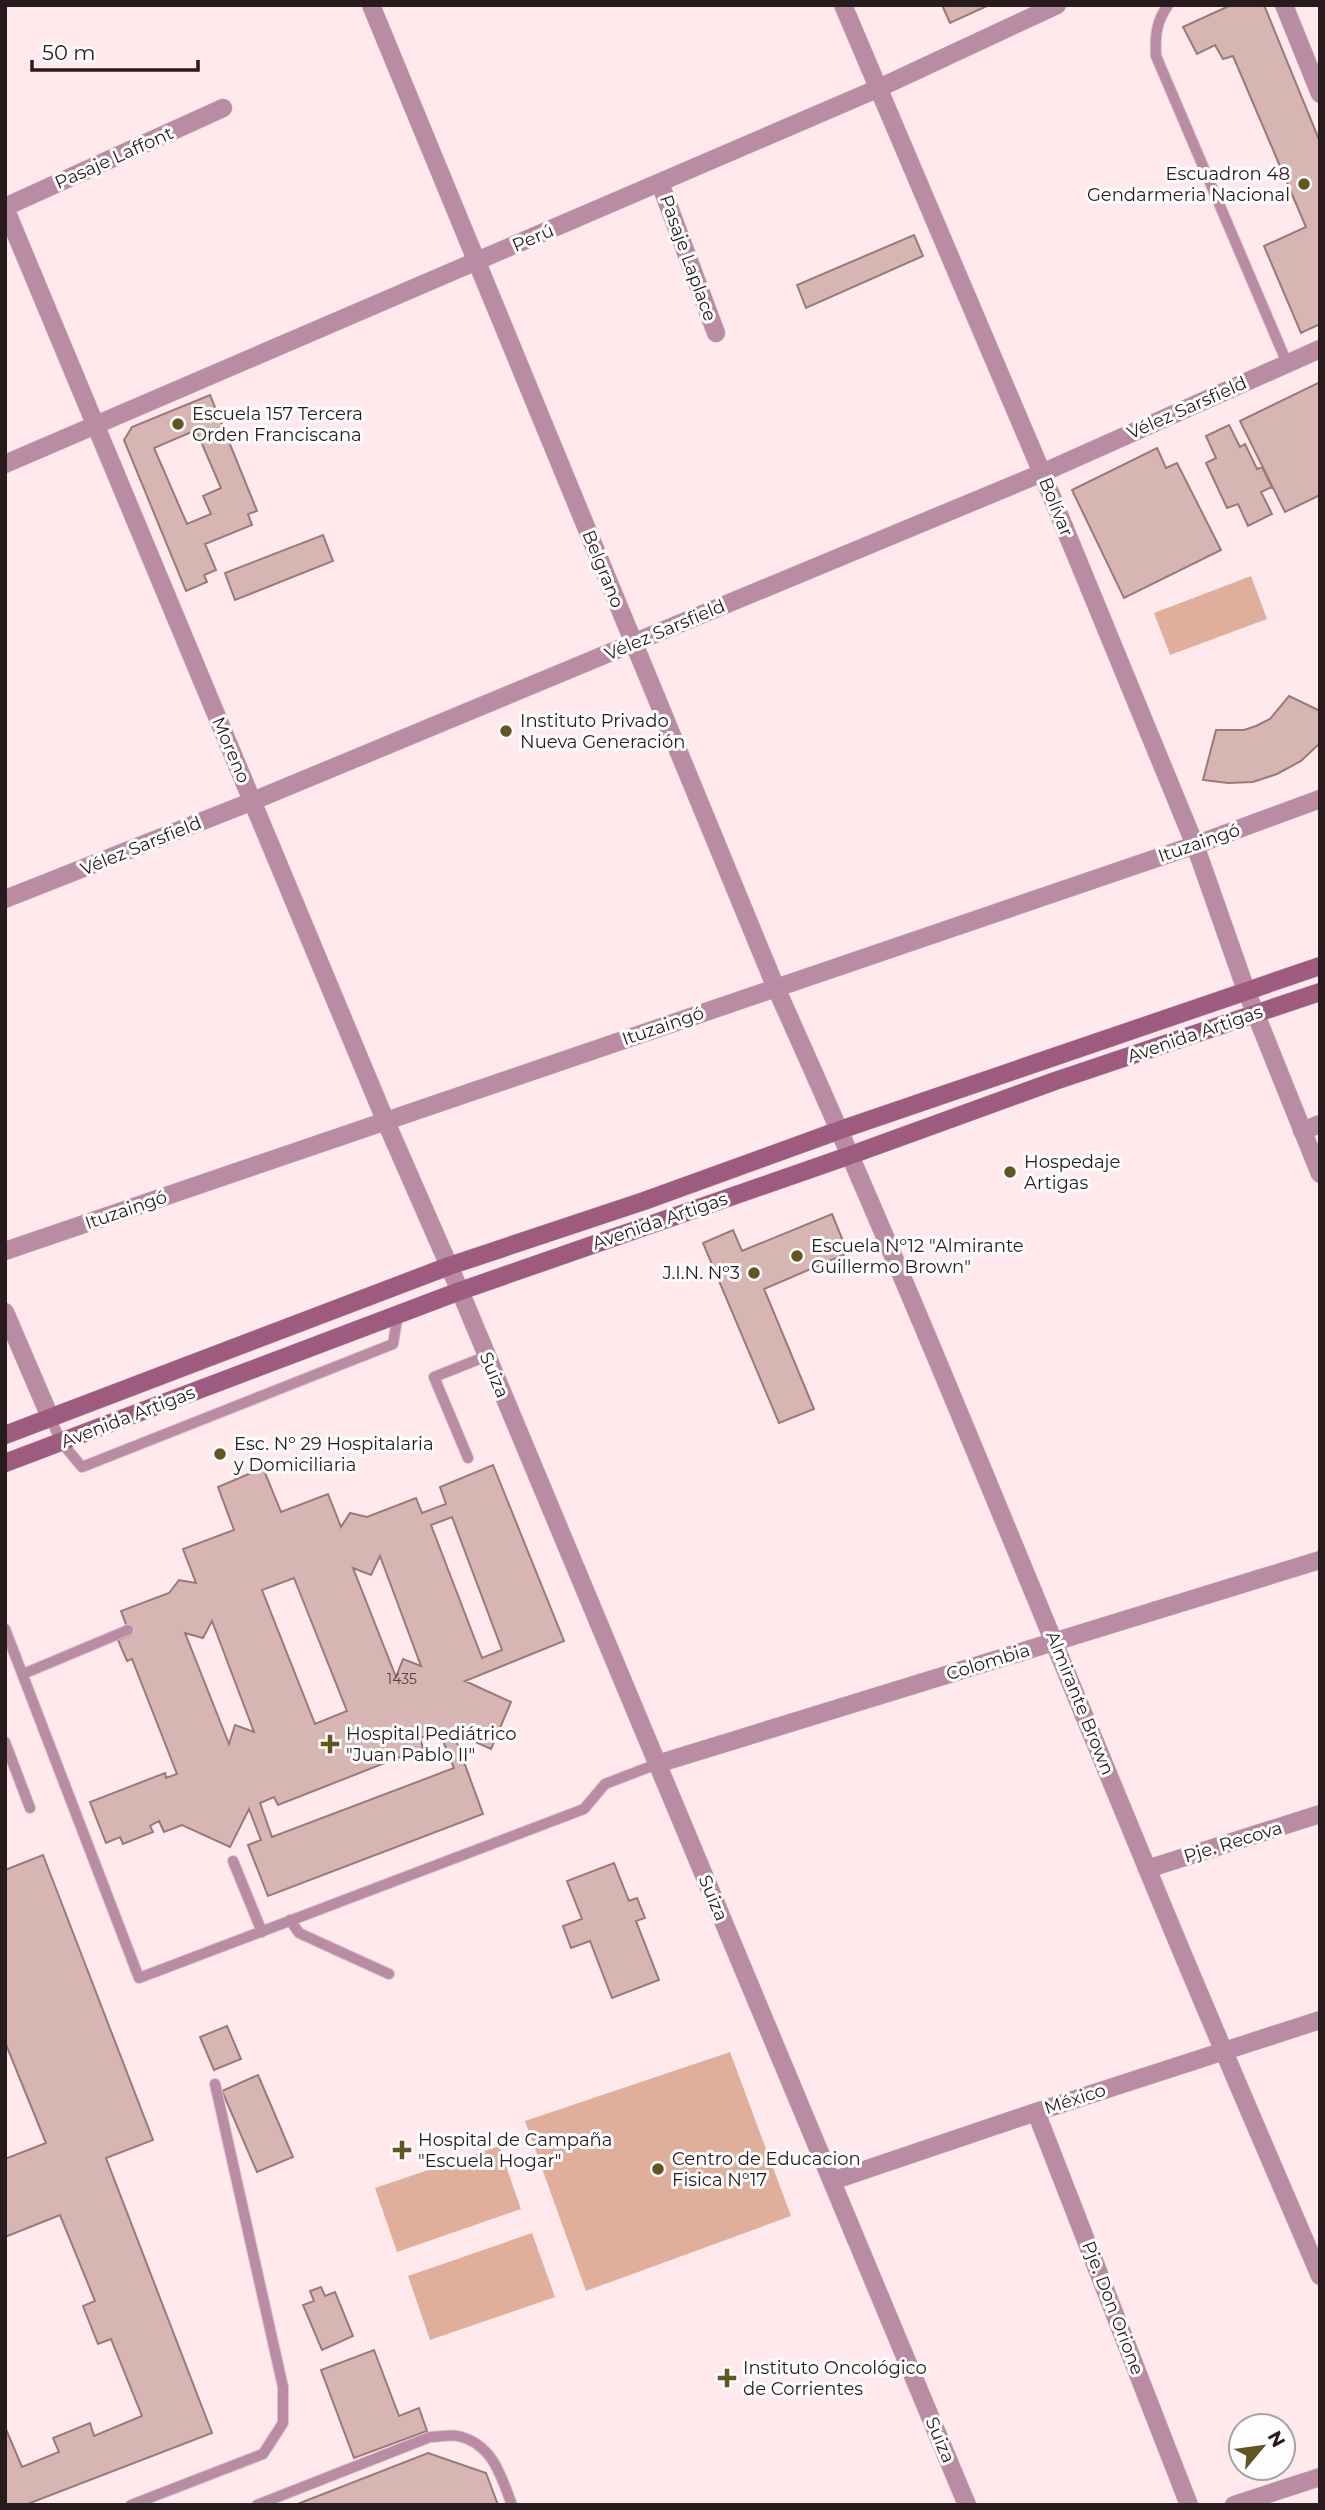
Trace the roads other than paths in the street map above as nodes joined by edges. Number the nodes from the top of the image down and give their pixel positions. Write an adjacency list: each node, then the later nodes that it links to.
1 (371, 5): 11 (street, Belgrano)
2 (843, 5): 6 (street, Bolívar)
3 (1057, 5): 6 (street, Perú)
4 (1168, 5): 14 (lane)
5 (1284, 5): 7 (street)
6 (879, 88): 9 (street, Perú); 17 (street, Bolívar)
7 (1320, 94)
8 (223, 108): 10 (street, Pasaje Laffont)
9 (660, 183): 11 (street, Perú); 12 (street, Pasaje Laplace)
10 (5, 208): 15 (street, Moreno)
11 (477, 262): 15 (street, Perú); 18 (street, Belgrano)
12 (716, 333)
13 (1320, 349): 14 (street, Vélez Sarsfield)
14 (1287, 363): 17 (street, Vélez Sarsfield)
15 (95, 426): 16 (street, Perú); 20 (street, Moreno)
16 (5, 464)
17 (1042, 473): 18 (street, Vélez Sarsfield); 21 (street, Bolívar)
18 (633, 643): 20 (street, Vélez Sarsfield); 24 (street, Belgrano)
19 (1320, 799): 21 (street, Ituzaingó)
20 (253, 801): 22 (street, Vélez Sarsfield); 28 (street, Moreno)
21 (1195, 845): 24 (street, Ituzaingó); 25 (street, Bolívar)
22 (5, 900)
23 (1320, 966): 25 (main road, Avenida Artigas)
24 (776, 988): 28 (street, Ituzaingó); 30 (street, Belgrano)
25 (1246, 990): 27 (street, Bolívar); 30 (main road, Avenida Artigas)
26 (1320, 992): 27 (main road, Avenida Artigas)
27 (1256, 1013): 29 (street, Bolívar); 31 (main road, Avenida Artigas)
28 (386, 1122): 33 (street, Ituzaingó); 34 (street, Moreno)
29 (1311, 1128): 32 (street, Bolívar)
30 (840, 1130): 31 (street, Almirante Brown); 34 (main road, Avenida Artigas)
31 (851, 1156): 35 (main road, Avenida Artigas); 47 (street, Almirante Brown)
32 (1320, 1174)
33 (5, 1251)
34 (449, 1266): 35 (street, Moreno); 39 (main road, Avenida Artigas)
35 (460, 1291): 37 (main road, Avenida Artigas); 38 (street, Suiza)
36 (5, 1312): 39 (street)
37 (398, 1314): 41 (main road, Avenida Artigas); 41 (lane)
38 (486, 1356): 42 (lane); 50 (street, Suiza)
39 (50, 1418): 40 (main road, Avenida Artigas); 41 (lane)
40 (5, 1435)
41 (61, 1442): 43 (main road, Avenida Artigas)
42 (468, 1458)
43 (5, 1463)
44 (1320, 1560): 47 (street, Colombia)
45 (5, 1629): 48 (lane)
46 (128, 1630): 48 (lane)
47 (1055, 1641): 50 (street, Colombia); 54 (street, Almirante Brown)
48 (23, 1674): 56 (lane)
49 (5, 1742): 51 (lane)
50 (657, 1764): 55 (lane); 62 (street, Suiza)
51 (30, 1808)
52 (1320, 1814): 54 (street, Pje. Recova)
53 (233, 1861): 56 (lane)
54 (1147, 1869): 59 (street, Almirante Brown)
55 (290, 1920): 56 (lane); 57 (lane)
56 (262, 1932)
57 (389, 1973)
58 (1320, 2020): 59 (street, México)
59 (1224, 2051): 61 (street, México); 63 (street, Almirante Brown)
60 (215, 2084): 65 (lane)
61 (1036, 2112): 62 (street, México); 69 (street, Pje. Don Orione)
62 (832, 2181): 68 (street, Suiza)
63 (1320, 2276)
64 (1320, 2477): 70 (street)
65 (131, 2505)
66 (257, 2505): 67 (lane)
67 (512, 2505)
68 (967, 2505)
69 (1189, 2505)
70 (1234, 2505)

